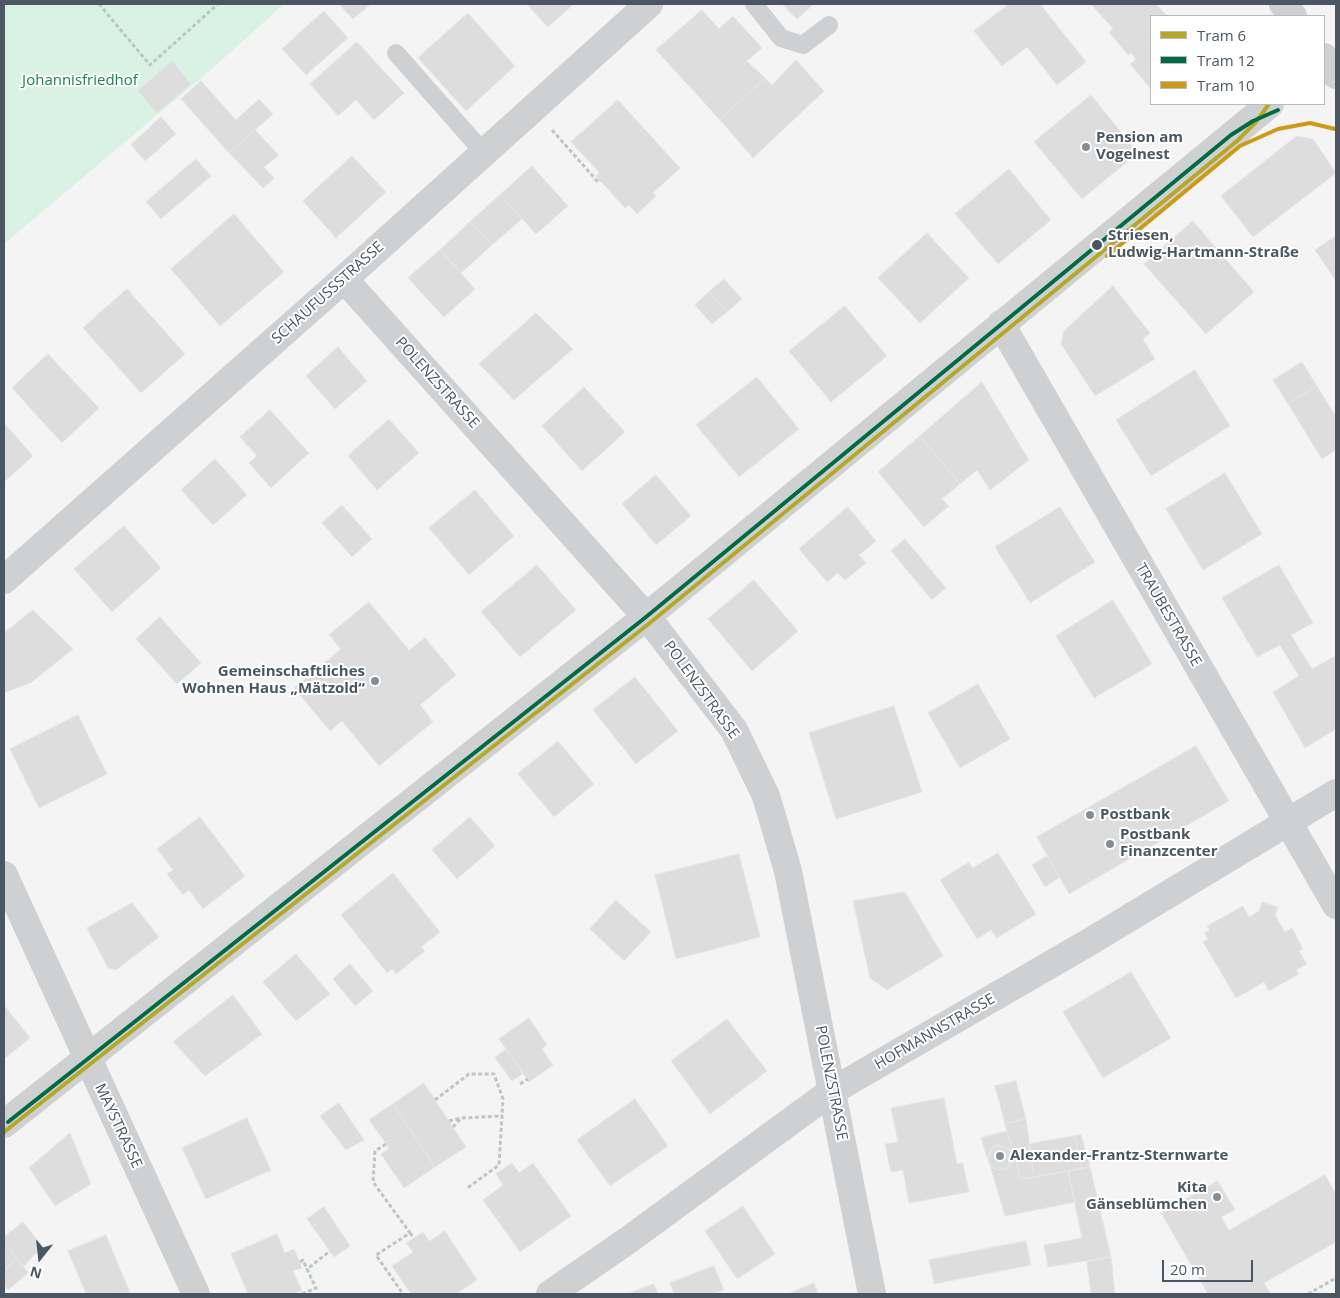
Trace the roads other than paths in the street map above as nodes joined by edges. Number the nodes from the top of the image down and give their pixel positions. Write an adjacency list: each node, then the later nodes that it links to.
1 (649, 4): 12 (street, SCHAUFUSSSTRASSE)
2 (754, 4): 5 (lane)
3 (1283, 4): 4 (main road)
4 (1291, 15)
5 (829, 25)
6 (1336, 47): 8 (street)
7 (396, 53): 12 (lane)
8 (1325, 56)
9 (1325, 58): 10 (main road)
10 (1336, 75)
11 (1269, 105): 14 (street)
12 (484, 152): 13 (street, SCHAUFUSSSTRASSE)
13 (344, 279): 15 (street, SCHAUFUSSSTRASSE); 16 (street, POLENZSTRASSE)
14 (1001, 324): 16 (street); 18 (street, TRAUBESTRASSE)
15 (4, 580)
16 (646, 617): 21 (street); 22 (street, POLENZSTRASSE)
17 (1336, 793): 18 (street, HOFMANNSTRASSE)
18 (1288, 822): 20 (street, TRAUBESTRASSE); 22 (street, HOFMANNSTRASSE)
19 (4, 875): 21 (street, MAYSTRASSE)
20 (1336, 905)
21 (88, 1058): 23 (street); 24 (street, MAYSTRASSE)
22 (832, 1091): 25 (street, HOFMANNSTRASSE); 26 (street, POLENZSTRASSE)
23 (4, 1124)
24 (196, 1294)
25 (550, 1294)
26 (872, 1294)

